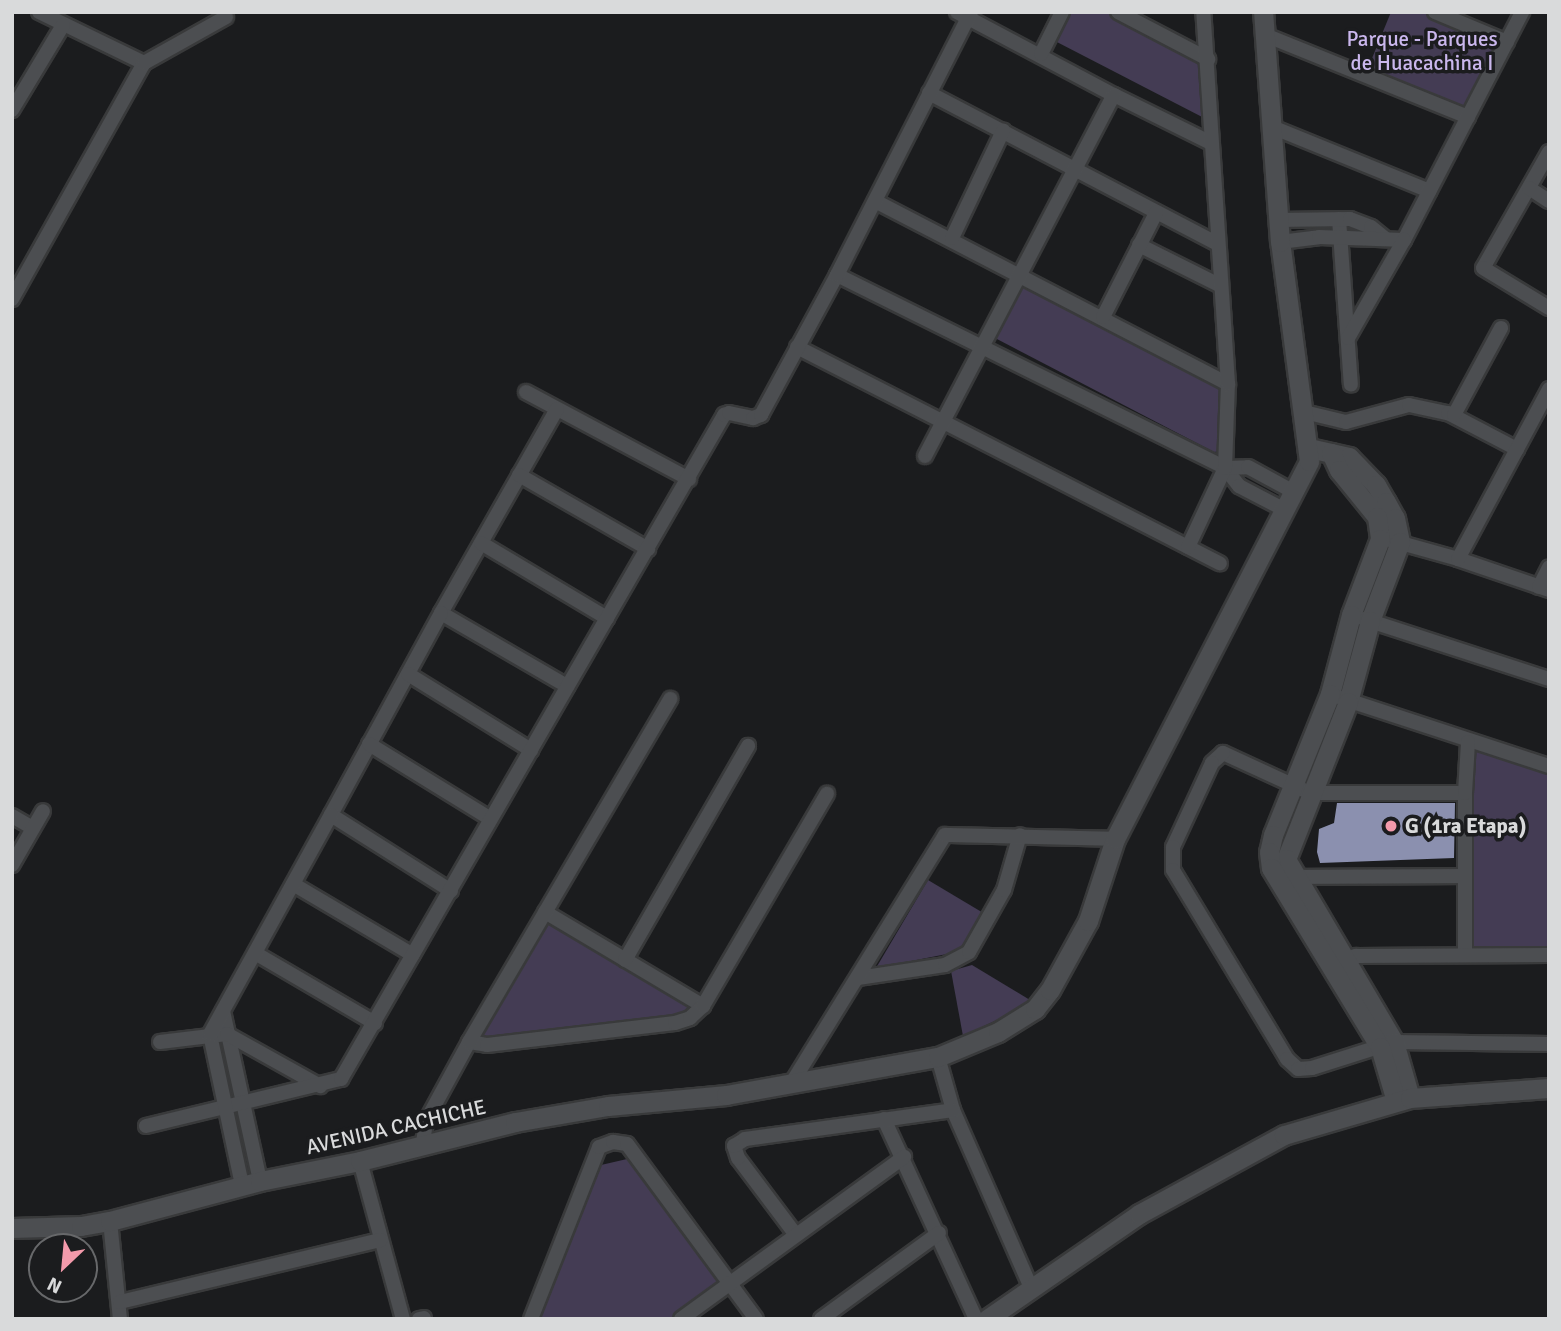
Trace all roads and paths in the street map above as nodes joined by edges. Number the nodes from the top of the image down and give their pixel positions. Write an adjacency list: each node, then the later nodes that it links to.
1 (39, 12): 10 (street)
2 (1062, 12): 13 (street)
3 (1118, 12): 14 (street)
4 (1203, 12): 14 (street)
5 (1263, 12): 11 (street)
6 (1435, 12): 12 (street)
7 (1522, 12): 12 (street)
8 (224, 14): 15 (street)
9 (965, 15): 13 (street); 17 (street)
10 (63, 25): 15 (street); 16 (street)
11 (1265, 35): 20 (street); 21 (street)
12 (1507, 42): 20 (street)
13 (1041, 54): 18 (street)
14 (1208, 58): 23 (street)
15 (144, 63): 42 (street)
16 (17, 93): 19 (street)
17 (929, 93): 22 (street); 28 (street)
18 (1114, 96): 23 (street); 25 (street)
19 (12, 110)
20 (1468, 117): 27 (street)
21 (1272, 127): 27 (street); 32 (street)
22 (1003, 131): 25 (street); 33 (street)
23 (1211, 143): 38 (street)
24 (1549, 152): 26 (street)
25 (1076, 172): 30 (street); 40 (street)
26 (1529, 188): 29 (street); 45 (street)
27 (1430, 191): 36 (street)
28 (875, 201): 33 (street); 41 (street)
29 (1549, 201)
30 (1156, 213): 38 (street); 39 (street)
31 (1339, 219): 32 (street); 34 (street); 35 (street)
32 (1278, 220): 37 (street)
33 (952, 238): 40 (street)
34 (1340, 238): 35 (street); 37 (street); 48 (street)
35 (1386, 239): 36 (street)
36 (1404, 240): 48 (street)
37 (1280, 242): 56 (street)
38 (1218, 244): 43 (street)
39 (1139, 245): 43 (street); 46 (street)
40 (1021, 274): 46 (street); 50 (street)
41 (837, 275): 49 (street); 50 (street)
42 (16, 283): 44 (street)
43 (1219, 285): 51 (street)
44 (12, 299)
45 (1549, 308)
46 (1103, 317): 51 (street)
47 (1501, 328): 57 (street)
48 (1348, 339): 52 (street)
49 (797, 347): 58 (street); 64 (street)
50 (982, 350): 58 (street); 62 (street)
51 (1228, 384): 62 (street)
52 (1351, 385)
53 (1549, 389): 60 (street)
54 (526, 393): 55 (street)
55 (557, 409): 63 (street); 64 (street)
56 (1304, 412): 57 (street); 59 (street)
57 (1454, 415): 60 (street)
58 (943, 421): 61 (street); 69 (street)
59 (1309, 448): 65 (street, AVENIDA CACHICHE); 67 (street)
60 (1517, 449): 71 (street)
61 (925, 456)
62 (1225, 468): 65 (street); 66 (street); 69 (street)
63 (519, 475): 68 (street); 70 (street)
64 (689, 479): 70 (street)
65 (1292, 491): 66 (street, AVENIDA CACHICHE)
66 (1283, 509): 98 (street, AVENIDA CACHICHE)
67 (1390, 540): 71 (street); 76 (street); 78 (street)
68 (481, 543): 75 (street); 77 (street)
69 (1188, 547): 72 (street)
70 (648, 549): 77 (street)
71 (1458, 559): 74 (street)
72 (1220, 563)
73 (1549, 567): 74 (street)
74 (1544, 589)
75 (441, 613): 79 (street); 81 (street)
76 (1351, 615): 78 (street); 82 (street)
77 (607, 618): 81 (street)
78 (1370, 621): 80 (street); 82 (street)
79 (408, 674): 85 (street); 87 (street)
80 (1549, 679)
81 (567, 685): 87 (street)
82 (1339, 698): 84 (street); 89 (street)
83 (670, 699): 104 (street)
84 (1468, 741): 88 (street); 90 (street)
85 (369, 744): 93 (street); 95 (street)
86 (748, 746): 109 (street)
87 (531, 750): 95 (street)
88 (1549, 766)
89 (1302, 790): 90 (street); 101 (street); 119 (street)
90 (1465, 793): 100 (street)
91 (827, 794): 112 (street)
92 (43, 811): 96 (street)
93 (331, 815): 102 (street); 103 (street)
94 (12, 816): 96 (street)
95 (491, 819): 103 (street)
96 (33, 828): 99 (street)
97 (1020, 835): 98 (street); 111 (street); 111 (street)
98 (1115, 839): 121 (street, AVENIDA CACHICHE)
99 (12, 865)
100 (1464, 876): 101 (street); 106 (street)
101 (1286, 879): 110 (street)
102 (293, 884): 105 (street); 107 (street)
103 (451, 891): 107 (street)
104 (545, 912): 109 (street); 118 (street)
105 (255, 953): 113 (street); 114 (street)
106 (1465, 954): 108 (street); 110 (street)
107 (413, 955): 114 (street)
108 (1549, 955)
109 (625, 960): 112 (street)
110 (1336, 962): 119 (street)
111 (858, 978): 122 (street)
112 (703, 1006): 118 (street)
113 (223, 1011): 115 (street); 116 (street)
114 (375, 1023): 123 (street)
115 (210, 1034): 116 (street); 117 (street); 127 (street)
116 (227, 1034): 123 (street); 126 (street)
117 (160, 1042)
118 (469, 1042): 131 (street)
119 (1387, 1044): 120 (street); 125 (street)
120 (1549, 1044)
121 (938, 1057): 122 (street, AVENIDA CACHICHE); 128 (street)
122 (793, 1081): 131 (street, AVENIDA CACHICHE)
123 (320, 1086): 126 (street)
124 (1549, 1088): 125 (street)
125 (1403, 1099): 141 (street)
126 (243, 1103): 127 (street); 134 (street)
127 (225, 1107): 130 (street); 134 (street)
128 (953, 1110): 129 (street); 141 (street)
129 (884, 1119): 132 (street); 138 (street)
130 (146, 1126)
131 (424, 1143): 133 (street, AVENIDA CACHICHE)
132 (904, 1157): 137 (street); 138 (street)
133 (360, 1161): 134 (street, AVENIDA CACHICHE); 139 (street)
134 (251, 1183): 135 (street, AVENIDA CACHICHE)
135 (110, 1221): 136 (street, AVENIDA CACHICHE); 142 (street)
136 (12, 1228)
137 (939, 1233): 148 (street); 149 (street)
138 (796, 1235): 140 (street)
139 (381, 1240): 142 (street); 144 (street)
140 (729, 1284): 145 (street); 146 (street); 147 (street)
141 (1031, 1288): 150 (street)
142 (120, 1301): 143 (street)
143 (120, 1319)
144 (403, 1319)
145 (531, 1319)
146 (681, 1319)
147 (756, 1319)
148 (821, 1319)
149 (976, 1319)
150 (987, 1319)

